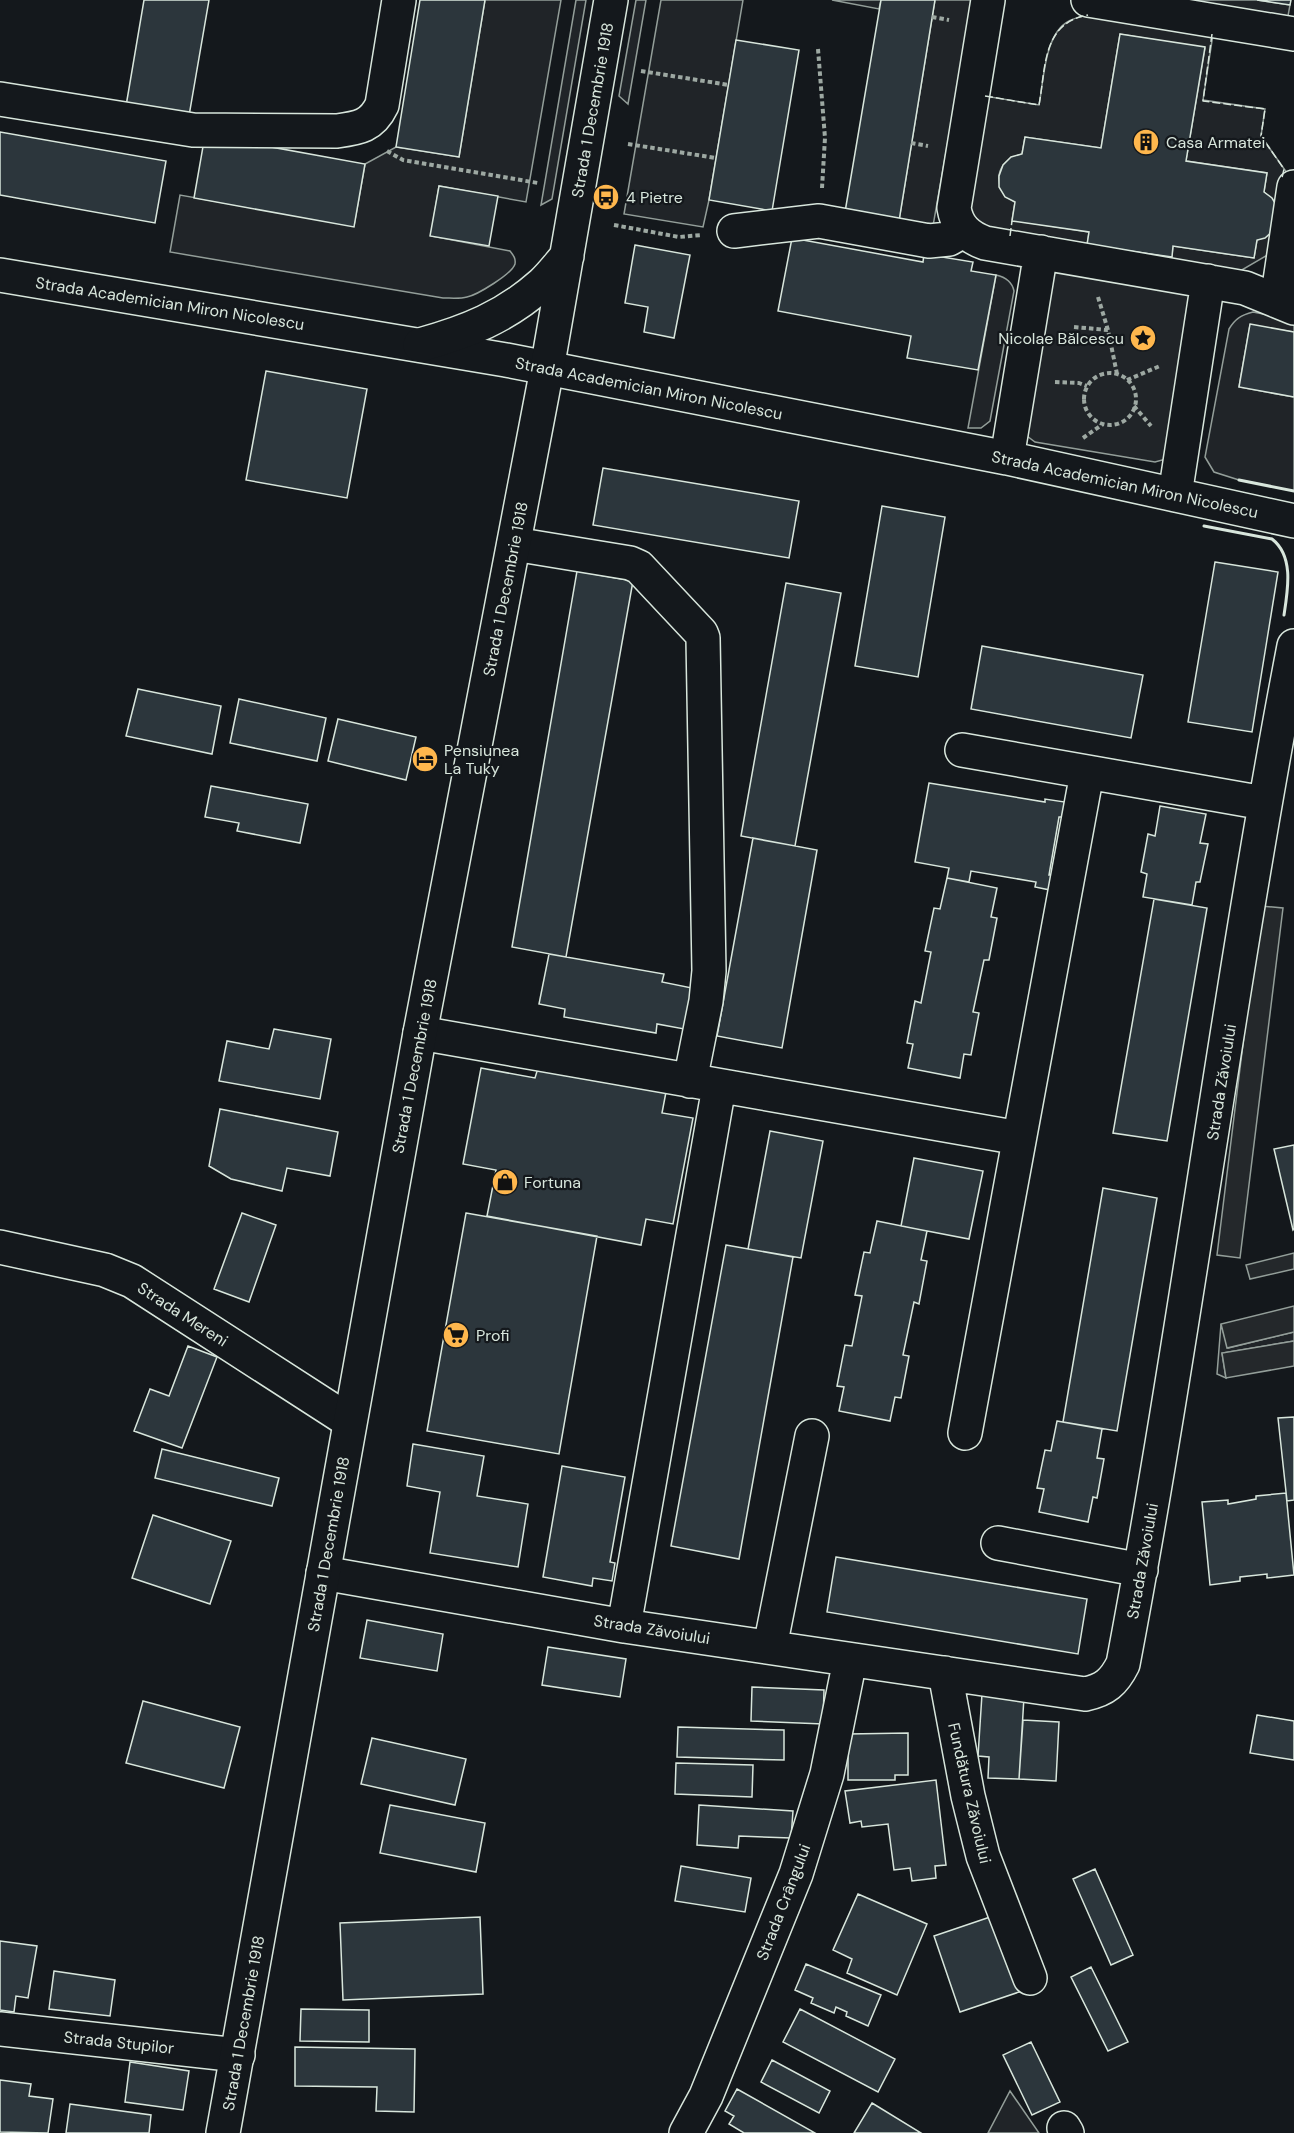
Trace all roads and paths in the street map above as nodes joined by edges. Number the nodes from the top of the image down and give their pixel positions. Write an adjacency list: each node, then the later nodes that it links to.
1 (399, 0): 10 (street)
2 (611, 0): 20 (street, Strada 1 Decembrie 1918)
3 (988, 0): 18 (street)
4 (1088, 0): 5 (street)
5 (1294, 34)
6 (818, 49): 15 (path)
7 (641, 71): 8 (path)
8 (729, 85)
9 (0, 99): 10 (street)
10 (366, 124): 13 (path)
11 (628, 144): 12 (path)
12 (716, 158)
13 (538, 183)
14 (1294, 187): 24 (street)
15 (819, 221): 17 (street); 18 (street)
16 (614, 225): 17 (path)
17 (734, 231)
18 (963, 231): 19 (street)
19 (1041, 252): 21 (street); 30 (street)
20 (567, 256): 27 (street); 28 (street, Strada 1 Decembrie 1918)
21 (1083, 260): 23 (street); 26 (path)
22 (0, 275): 27 (street, Strada Academician Miron Nicolescu)
23 (1209, 281): 24 (street); 31 (street)
24 (1285, 304)
25 (1074, 327): 26 (path)
26 (1108, 330): 29 (path)
27 (420, 345): 28 (street, Strada Academician Miron Nicolescu)
28 (547, 369): 30 (street, Strada Academician Miron Nicolescu); 33 (street, Strada 1 Decembrie 1918)
29 (1117, 374): 29 (path)
30 (1007, 458): 31 (street, Strada Academician Miron Nicolescu)
31 (1175, 495): 32 (street, Strada Academician Miron Nicolescu)
32 (1294, 521)
33 (514, 544): 38 (street, Strada 1 Decembrie 1918); 39 (street)
34 (1294, 646): 37 (street, Strada Zăvoiului)
35 (962, 750): 36 (street)
36 (1087, 773): 37 (street); 40 (street)
37 (1264, 803): 46 (street, Strada Zăvoiului)
38 (420, 1033): 39 (street); 42 (street, Strada 1 Decembrie 1918)
39 (704, 1084): 40 (street); 48 (street)
40 (1019, 1138): 43 (street)
41 (0, 1247): 42 (street, Strada Mereni)
42 (349, 1421): 47 (street, Strada 1 Decembrie 1918)
43 (965, 1433)
44 (812, 1436): 49 (street)
45 (998, 1543): 46 (street)
46 (1141, 1570): 51 (street, Strada Zăvoiului)
47 (322, 1573): 48 (street, Strada Zăvoiului); 54 (street, Strada 1 Decembrie 1918)
48 (624, 1626): 49 (street, Strada Zăvoiului)
49 (770, 1647): 50 (street, Strada Zăvoiului)
50 (850, 1660): 51 (street, Strada Zăvoiului); 56 (street, Strada Crângului)
51 (945, 1673): 52 (street, Fundătura Zăvoiului)
52 (1030, 1978)
53 (0, 2029): 54 (street, Strada Stupilor)
54 (238, 2055): 55 (street, Strada 1 Decembrie 1918)
55 (223, 2133)
56 (687, 2133)

